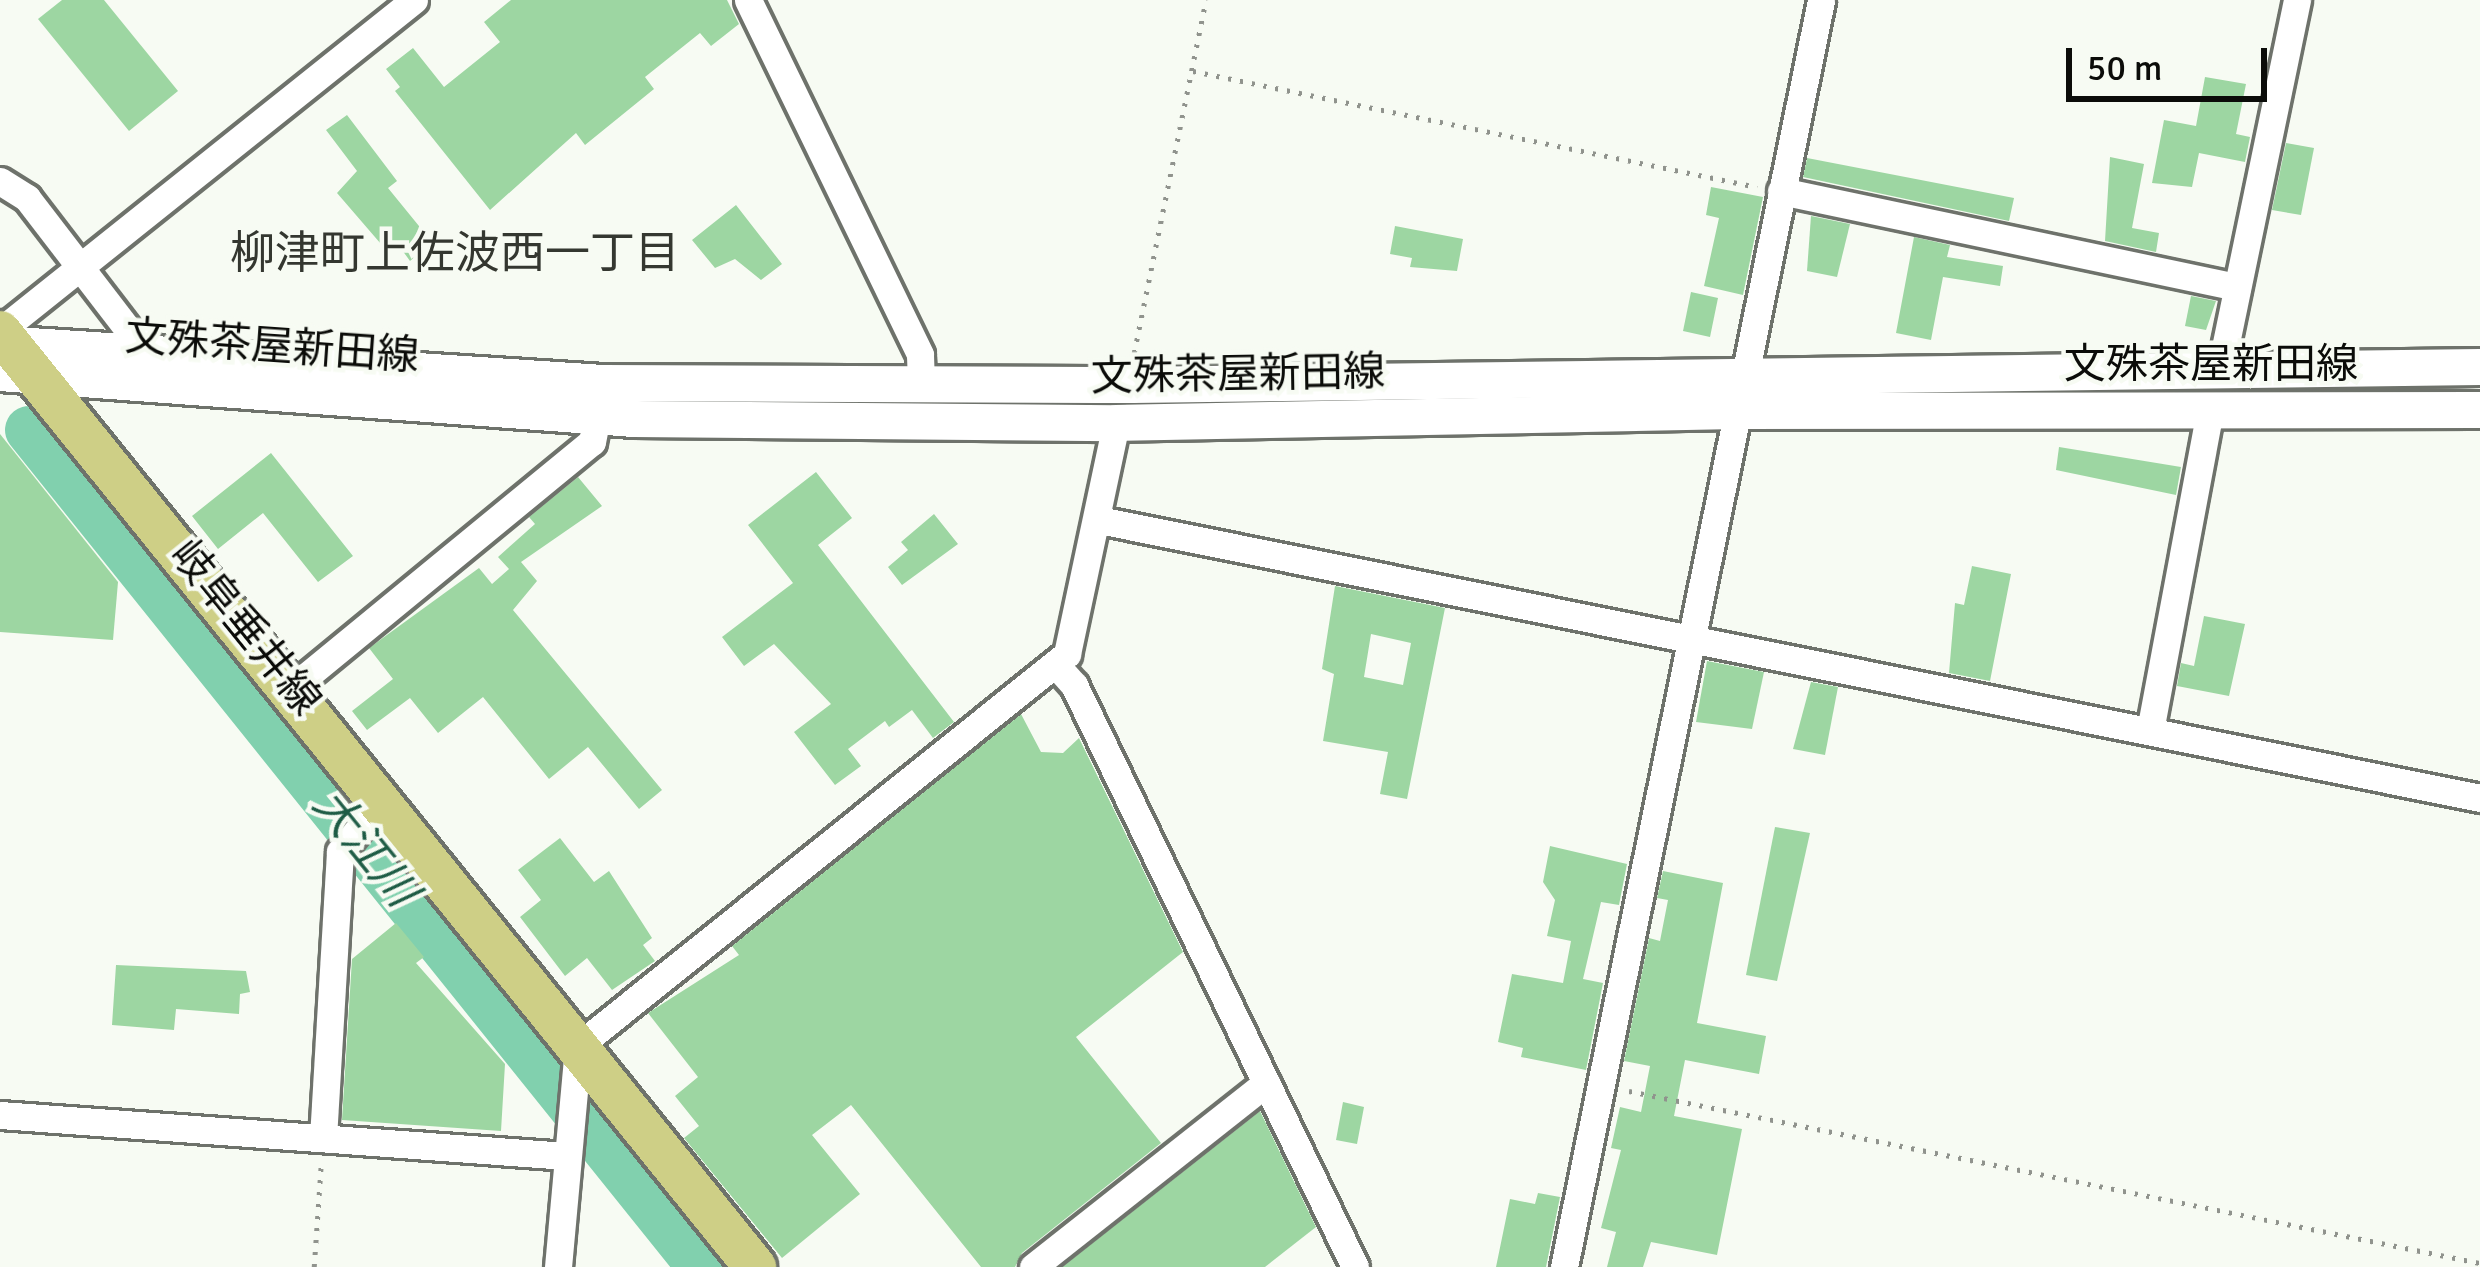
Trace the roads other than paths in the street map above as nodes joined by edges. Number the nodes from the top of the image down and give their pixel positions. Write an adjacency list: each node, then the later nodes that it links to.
1 (414, 0): 7 (street)
2 (748, 0): 13 (street)
3 (1821, 0): 6 (street)
4 (2297, 0): 8 (street)
5 (0, 181): 7 (street)
6 (1781, 191): 8 (street); 14 (street)
7 (82, 263): 9 (street); 10 (street)
8 (2237, 287): 11 (street)
9 (9, 350): 10 (main road, 文殊茶屋新田線); 17 (main road, 文殊茶屋新田線); 22 (main road, 岐阜垂井線)
10 (162, 353): 13 (main road, 文殊茶屋新田線)
11 (2221, 367): 12 (main road, 文殊茶屋新田線); 14 (main road, 文殊茶屋新田線)
12 (2480, 367)
13 (921, 384): 14 (main road, 文殊茶屋新田線)
14 (1741, 394): 15 (main road, 文殊茶屋新田線); 18 (main road, 文殊茶屋新田線); 20 (street)
15 (2210, 410): 16 (main road, 文殊茶屋新田線); 23 (street)
16 (2480, 410)
17 (597, 416): 18 (main road, 文殊茶屋新田線); 22 (street)
18 (1116, 423): 19 (street)
19 (1099, 520): 20 (street); 21 (street)
20 (1693, 636): 23 (street); 35 (street)
21 (1066, 651): 26 (street); 27 (street)
22 (292, 688): 25 (main road, 岐阜垂井線)
23 (2150, 731): 24 (street)
24 (2480, 798)
25 (373, 807): 26 (main road, 岐阜垂井線); 29 (street)
26 (577, 1063): 30 (street); 32 (main road, 岐阜垂井線)
27 (1266, 1083): 33 (street); 34 (street)
28 (0, 1115): 29 (street)
29 (323, 1138): 30 (street)
30 (568, 1142): 31 (street)
31 (558, 1267)
32 (755, 1267)
33 (1033, 1267)
34 (1354, 1267)
35 (1564, 1267)

